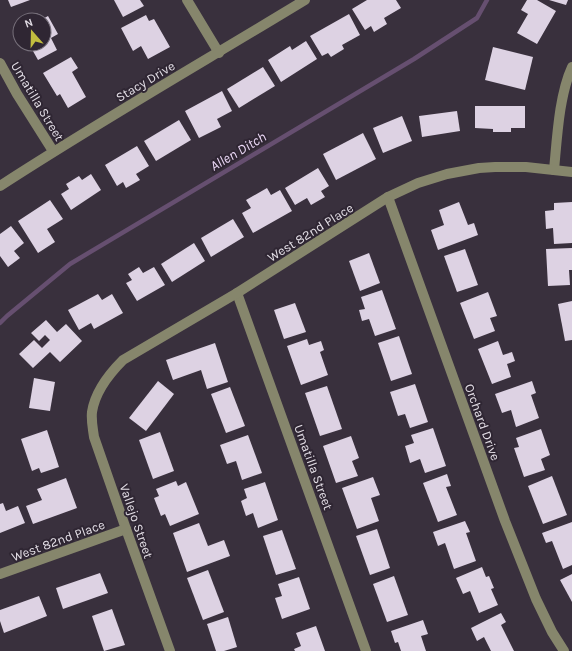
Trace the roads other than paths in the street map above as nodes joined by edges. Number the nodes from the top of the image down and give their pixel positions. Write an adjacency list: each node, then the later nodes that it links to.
1 (187, 0): 3 (street)
2 (305, 0): 3 (street, Stacy Drive)
3 (219, 53): 6 (street, Stacy Drive)
4 (0, 63): 6 (street, Umatilla Street)
5 (572, 67): 7 (street)
6 (53, 151): 9 (street, Stacy Drive)
7 (554, 170): 8 (street, West 82nd Place); 10 (street, West 82nd Place)
8 (572, 172)
9 (0, 186)
10 (388, 198): 11 (street, West 82nd Place); 17 (street, Orchard Drive)
11 (237, 293): 12 (street, West 82nd Place); 16 (street, Umatilla Street)
12 (95, 398): 13 (street, Vallejo Street)
13 (126, 529): 14 (street, West 82nd Place); 15 (street, Vallejo Street)
14 (0, 574)
15 (170, 651)
16 (366, 651)
17 (564, 651)

